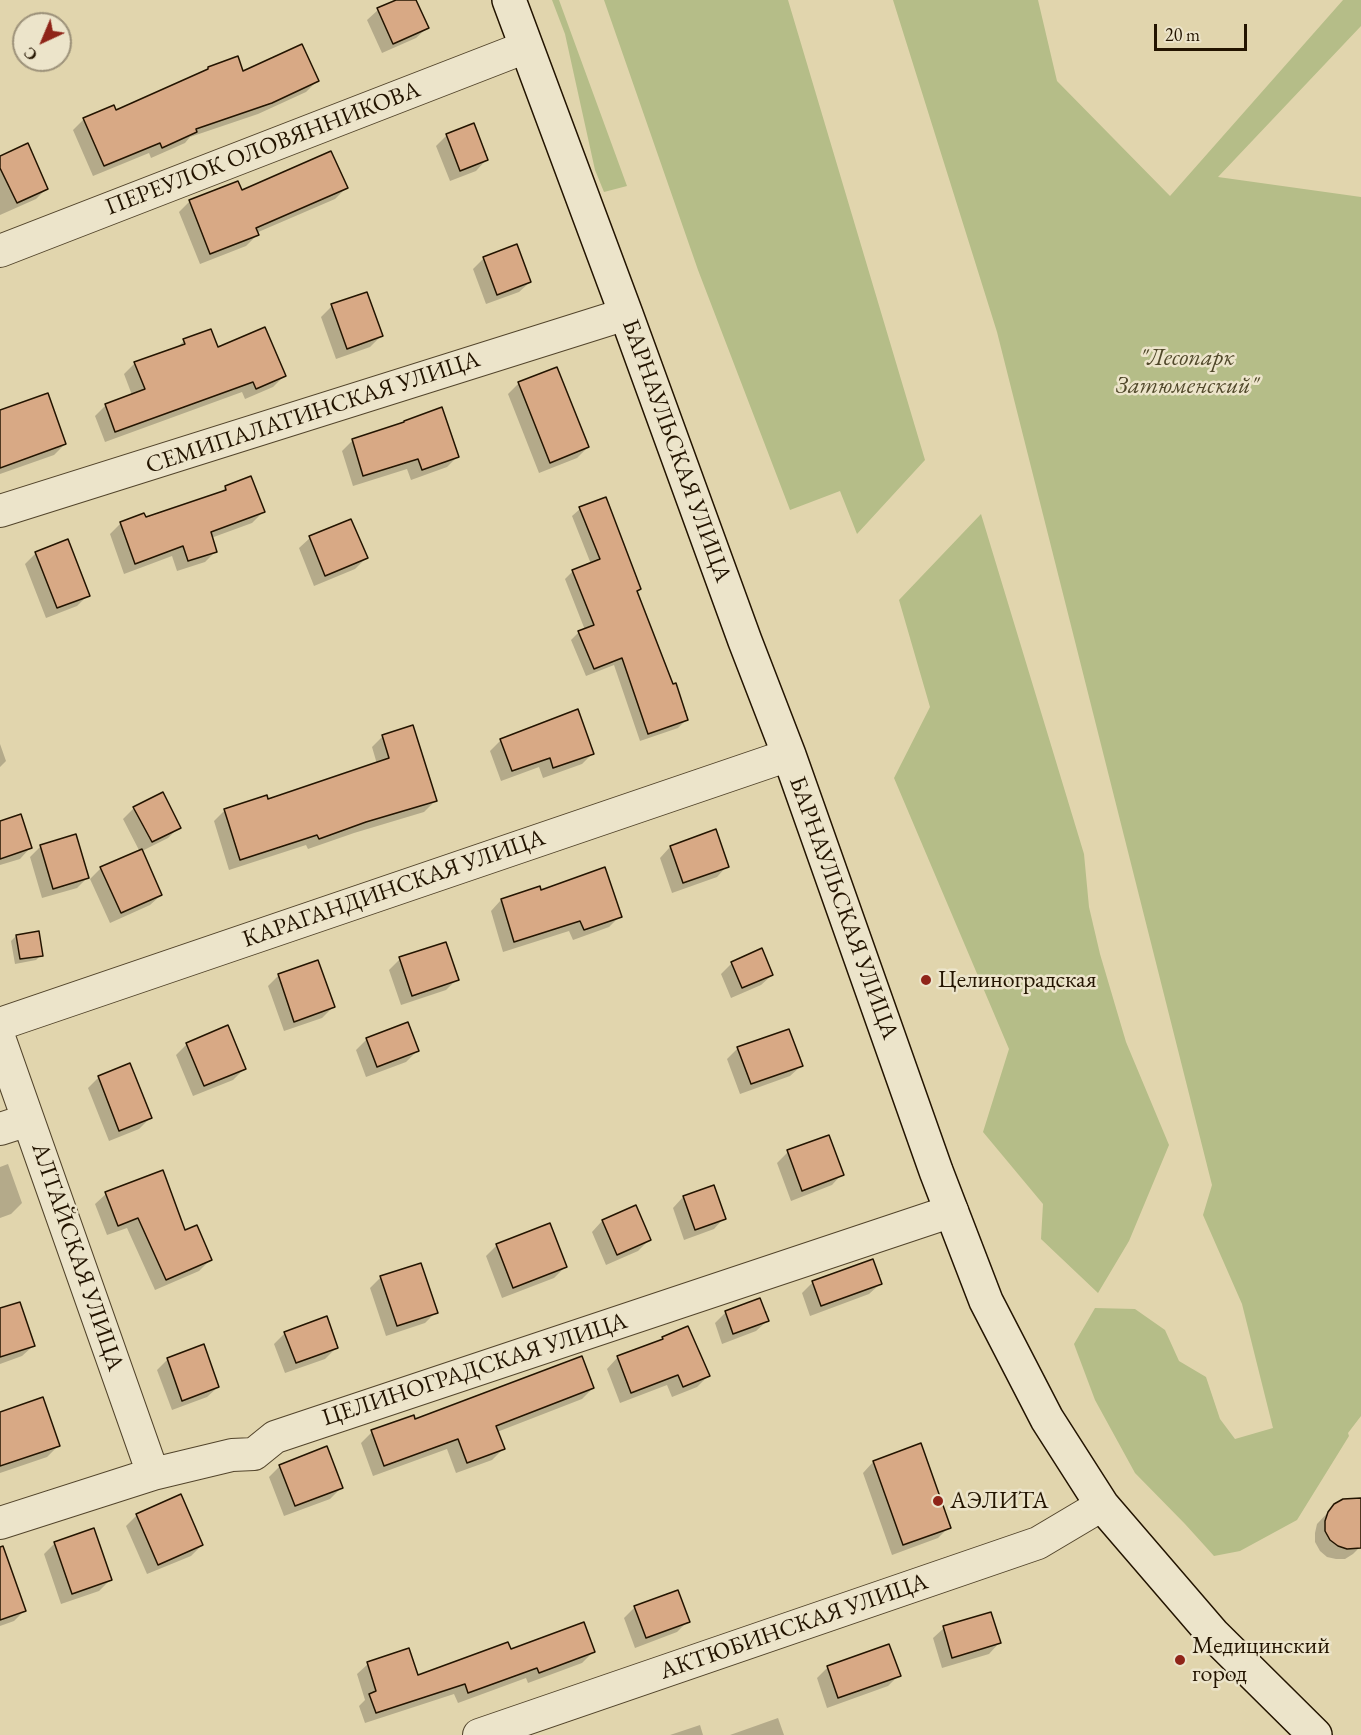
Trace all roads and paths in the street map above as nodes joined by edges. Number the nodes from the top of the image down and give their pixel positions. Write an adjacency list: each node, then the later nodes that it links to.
1 (509, 0): 2 (street, БАРНАУЛЬСКАЯ УЛИЦА)
2 (526, 47): 3 (street, ПЕРЕУЛОК ОЛОВЯННИКОВА); 4 (street, БАРНАУЛЬСКАЯ УЛИЦА)
3 (0, 252)
4 (626, 314): 5 (street, СЕМИПАЛАТИНСКАЯ УЛИЦА); 6 (street, БАРНАУЛЬСКАЯ УЛИЦА)
5 (0, 511)
6 (789, 755): 7 (street, КАРАГАНДИНСКАЯ УЛИЦА); 10 (street, БАРНАУЛЬСКАЯ УЛИЦА)
7 (0, 1024)
8 (0, 1040): 9 (street, АЛТАЙСКАЯ УЛИЦА)
9 (14, 1125): 11 (street, АЛТАЙСКАЯ УЛИЦА)
10 (952, 1211): 11 (street, ЦЕЛИНОГРАДСКАЯ УЛИЦА); 12 (street, БАРНАУЛЬСКАЯ УЛИЦА)
11 (153, 1474): 13 (street, ЦЕЛИНОГРАДСКАЯ УЛИЦА)
12 (1102, 1505): 14 (street, АКТЮБИНСКАЯ УЛИЦА); 15 (street, БАРНАУЛЬСКАЯ УЛИЦА)
13 (0, 1523)
14 (480, 1735)
15 (1315, 1735)

